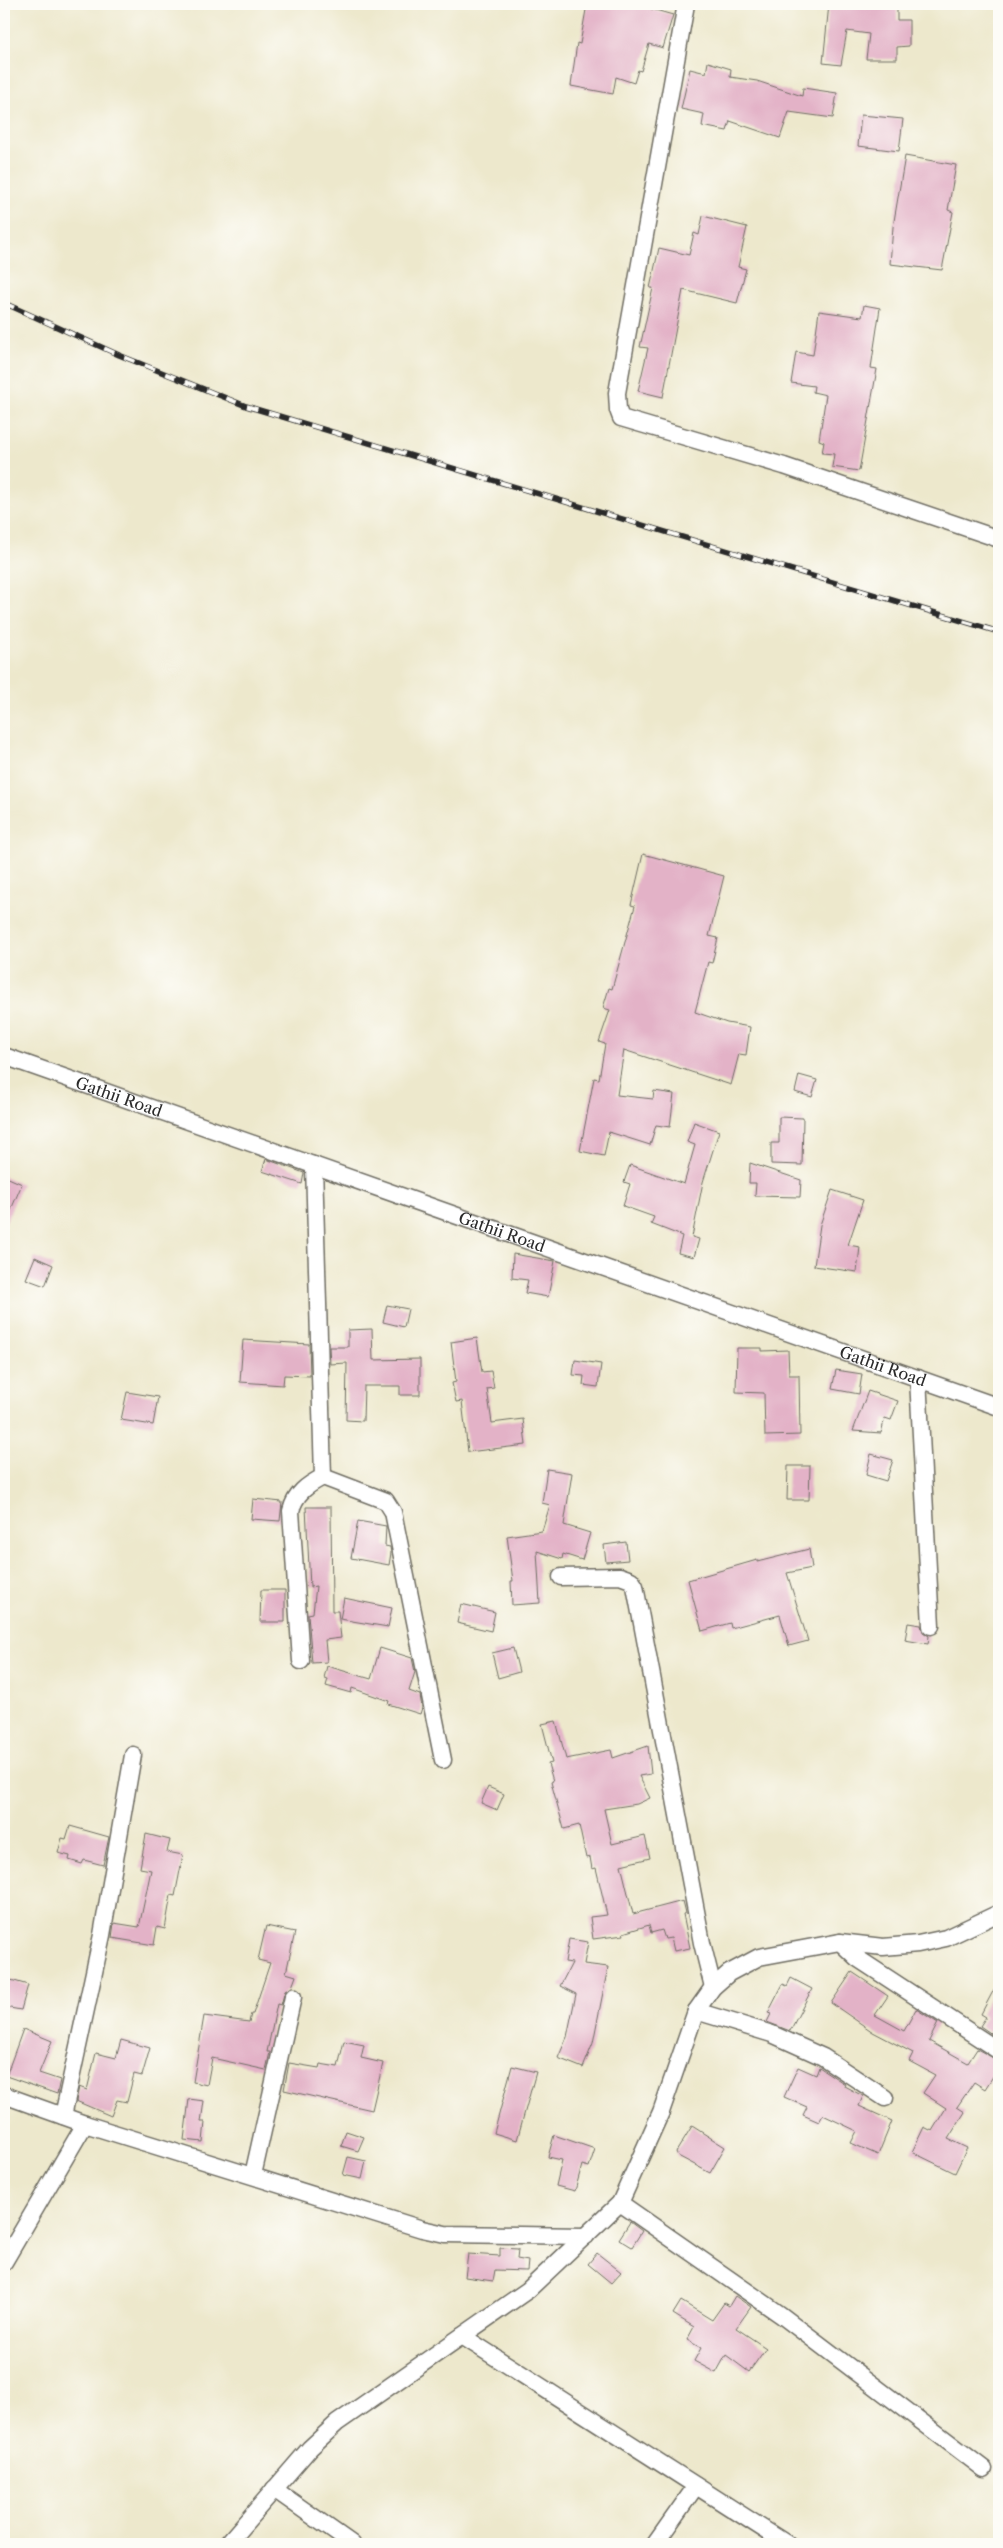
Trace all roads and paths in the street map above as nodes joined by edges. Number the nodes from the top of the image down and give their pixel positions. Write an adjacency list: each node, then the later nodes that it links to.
1 (686, 4): 2 (street)
2 (999, 539)
3 (4, 1056): 4 (street, Gathii Road)
4 (314, 1165): 5 (street, Gathii Road); 7 (street)
5 (918, 1378): 6 (street, Gathii Road); 9 (street)
6 (999, 1407)
7 (323, 1477): 10 (street); 12 (street)
8 (561, 1577): 15 (street)
9 (930, 1626)
10 (301, 1661)
11 (133, 1755): 21 (street)
12 (443, 1760)
13 (999, 1913): 14 (street)
14 (840, 1942): 15 (street); 18 (street)
15 (713, 1987): 17 (street)
16 (293, 1997): 23 (street)
17 (696, 2011): 20 (street); 24 (street)
18 (999, 2051)
19 (4, 2095): 21 (street)
20 (885, 2098)
21 (63, 2116): 22 (street)
22 (86, 2124): 23 (street); 26 (street)
23 (253, 2175): 25 (street)
24 (620, 2203): 25 (street); 28 (street)
25 (586, 2236): 27 (street)
26 (4, 2262)
27 (462, 2336): 29 (street); 30 (street)
28 (984, 2468)
29 (696, 2486): 33 (street); 34 (street)
30 (274, 2489): 31 (street); 32 (street)
31 (227, 2544)
32 (352, 2544)
33 (655, 2544)
34 (787, 2544)

